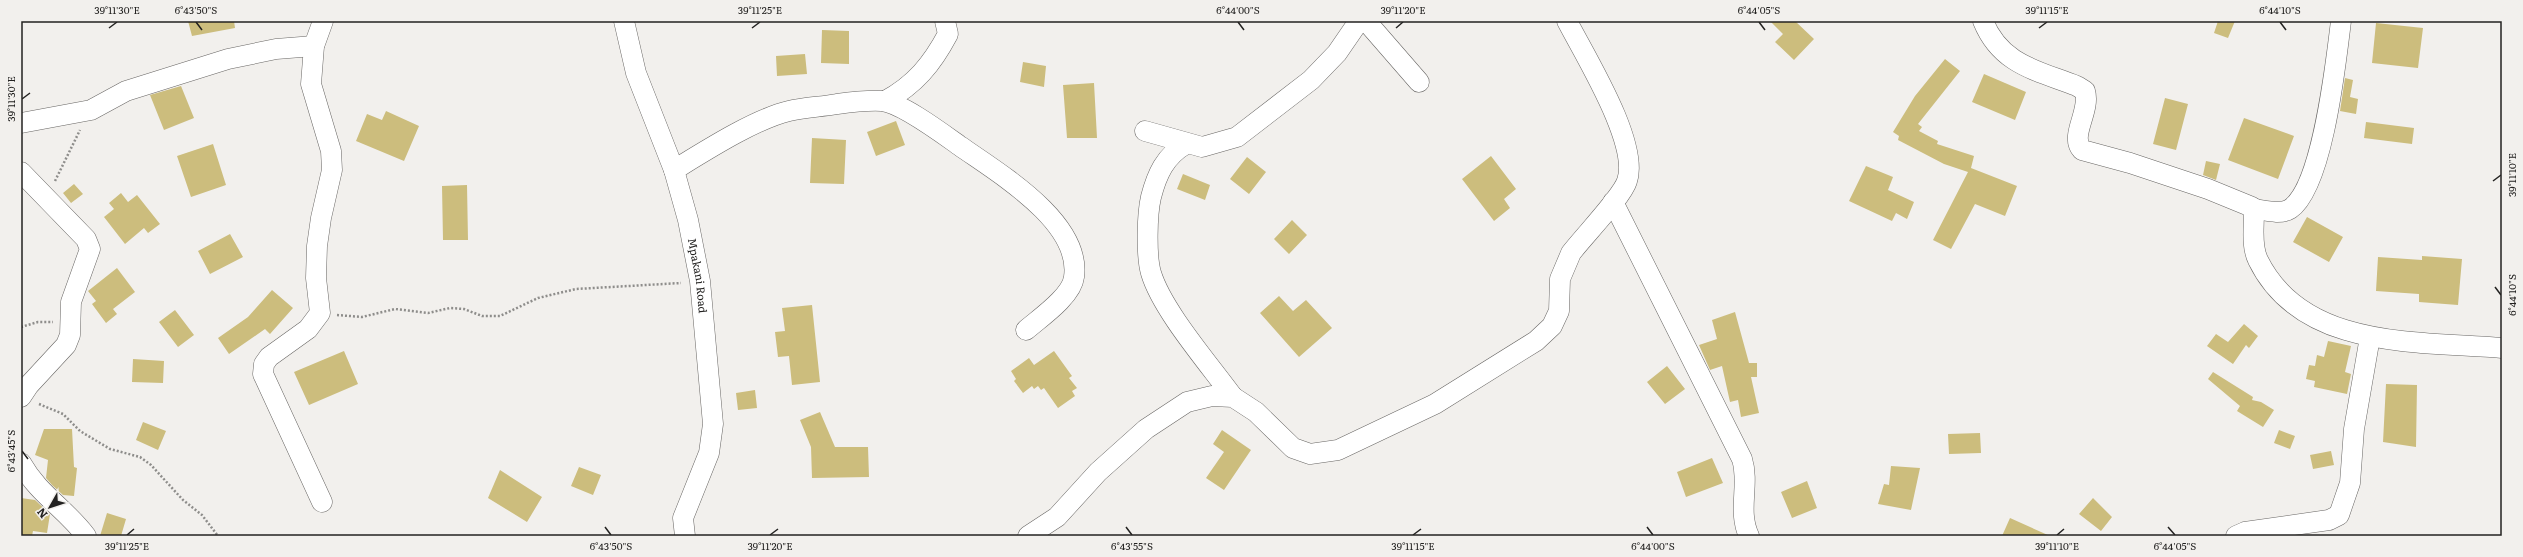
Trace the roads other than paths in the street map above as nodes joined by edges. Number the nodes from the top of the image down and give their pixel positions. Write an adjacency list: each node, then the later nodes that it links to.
1 (323, 21): 9 (street)
2 (624, 21): 15 (street, Mpakani Road)
3 (945, 21): 11 (street)
4 (1359, 21): 14 (street)
5 (1366, 21): 10 (street)
6 (1567, 21): 17 (street)
7 (1982, 21): 18 (street)
8 (2341, 21): 18 (street)
9 (314, 46): 12 (street); 25 (street)
10 (1420, 82)
11 (885, 101): 15 (street); 19 (street)
12 (21, 123)
13 (1145, 131): 14 (street)
14 (1186, 144): 22 (street)
15 (674, 170): 26 (street, Mpakani Road)
16 (21, 172): 23 (street)
17 (1614, 202): 22 (street); 30 (street)
18 (2254, 209): 20 (street)
19 (1026, 330)
20 (2370, 337): 21 (street); 31 (street)
21 (2502, 348)
22 (1232, 397): 29 (street)
23 (28, 400)
24 (21, 463): 27 (street)
25 (322, 502)
26 (684, 527): 28 (street, Mpakani Road)
27 (86, 536)
28 (671, 536)
29 (1028, 536)
30 (1748, 536)
31 (2236, 536)

